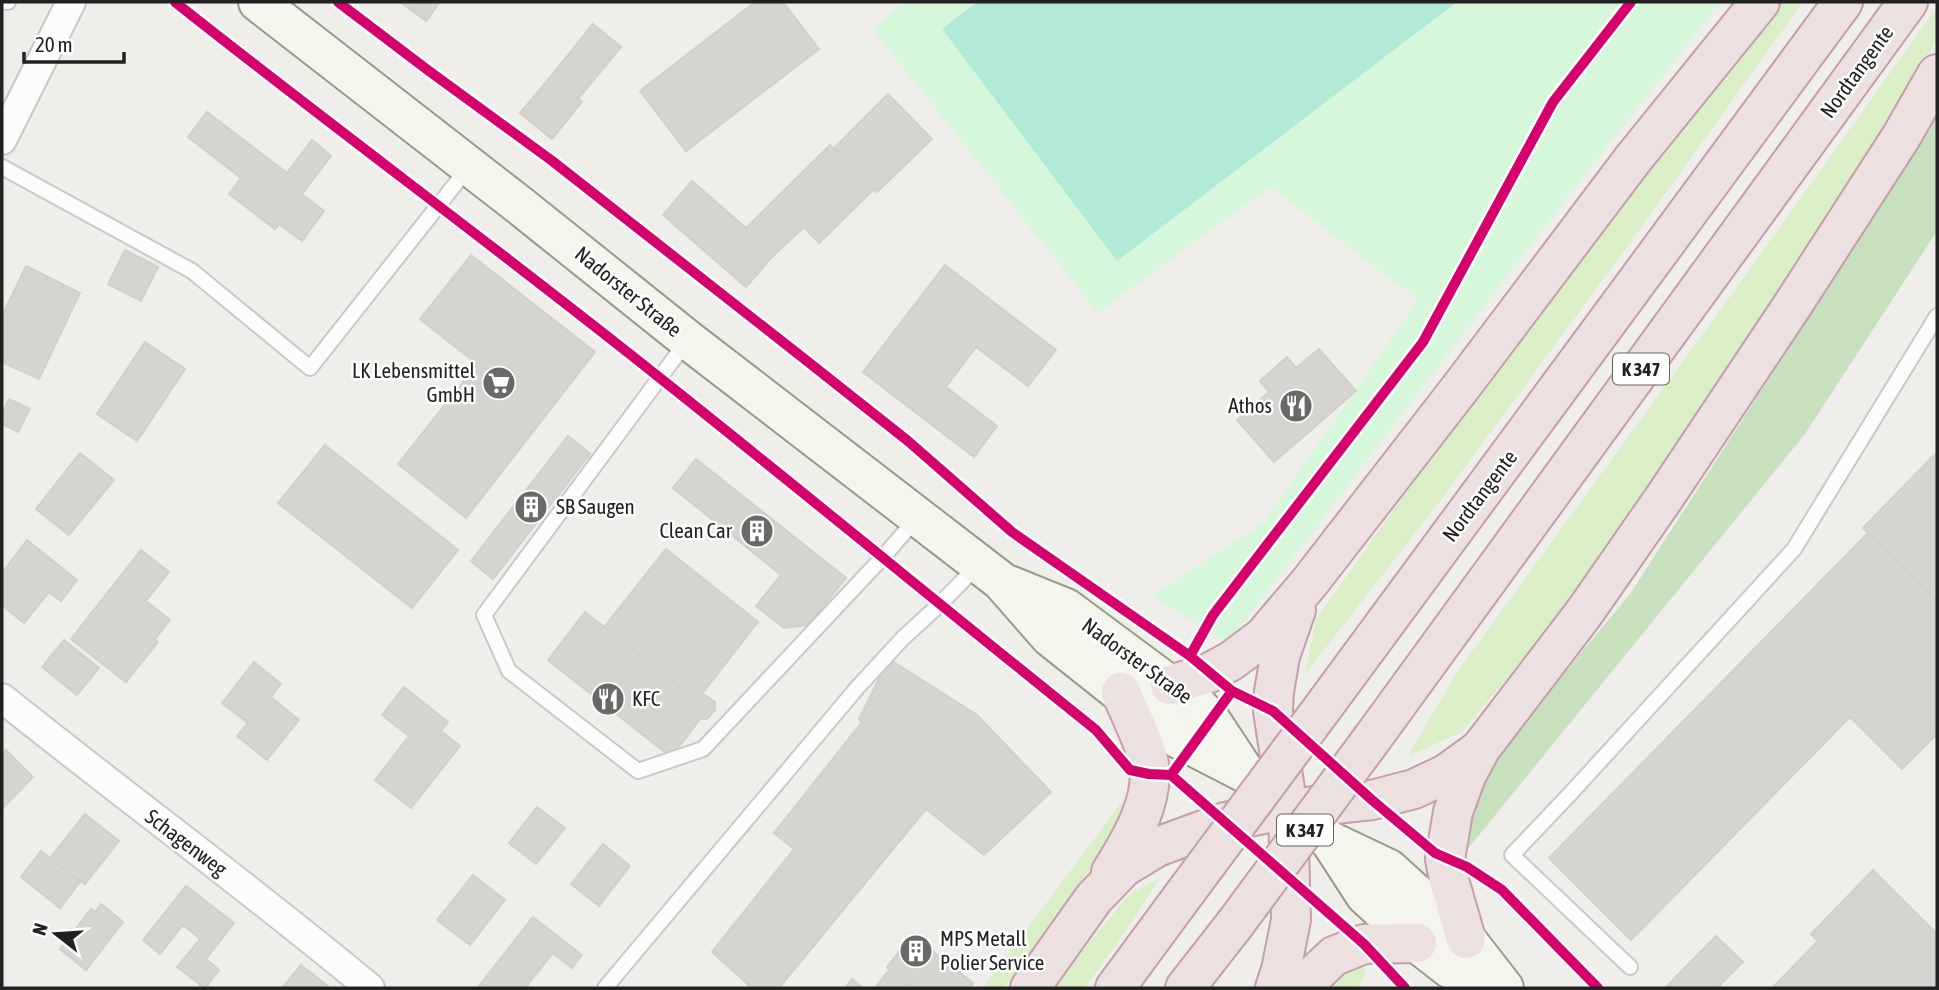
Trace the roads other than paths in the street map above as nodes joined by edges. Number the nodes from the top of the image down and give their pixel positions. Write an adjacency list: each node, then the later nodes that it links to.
1 (258, 2): 9 (street, Nadorster Straße)
2 (1760, 2): 14 (highway, K 347)
3 (1843, 2): 28 (highway, Nordtangente / K 347, bridge)
4 (1908, 2): 20 (highway, Nordtangente / K 347, bridge)
5 (62, 6): 7 (street)
6 (1937, 74): 18 (highway, K 347)
7 (4, 130)
8 (2, 167): 9 (lane)
9 (469, 167): 11 (street, Nadorster Straße)
10 (1937, 316): 24 (lane)
11 (688, 340): 12 (street, Nadorster Straße); 12 (lane)
12 (917, 517): 13 (street, Nadorster Straße)
13 (990, 573): 15 (street, Nadorster Straße); 16 (street, Nadorster Straße); 26 (lane)
14 (1309, 583): 15 (highway, K 347); 20 (highway, K 347)
15 (1170, 685): 19 (street, Nadorster Straße)
16 (1121, 692): 19 (street, Nadorster Straße); 21 (highway)
17 (2, 698): 25 (street, Schagenweg)
18 (1481, 748): 20 (highway, K 347); 22 (highway, K 347)
19 (1247, 774): 20 (street, Nadorster Straße)
20 (1309, 825): 21 (highway); 22 (street, Nadorster Straße); 23 (street, Nadorster Straße); 29 (highway, Nordtangente / K 347, bridge); 30 (highway)
21 (1094, 898): 27 (highway)
22 (1466, 939): 33 (street, Nadorster Straße)
23 (1417, 943): 31 (highway); 32 (street, Nadorster Straße)
24 (1630, 967)
25 (370, 988)
26 (605, 988)
27 (1030, 988)
28 (1115, 988)
29 (1185, 988)
30 (1275, 988)
31 (1300, 988)
32 (1491, 988)
33 (1504, 988)

